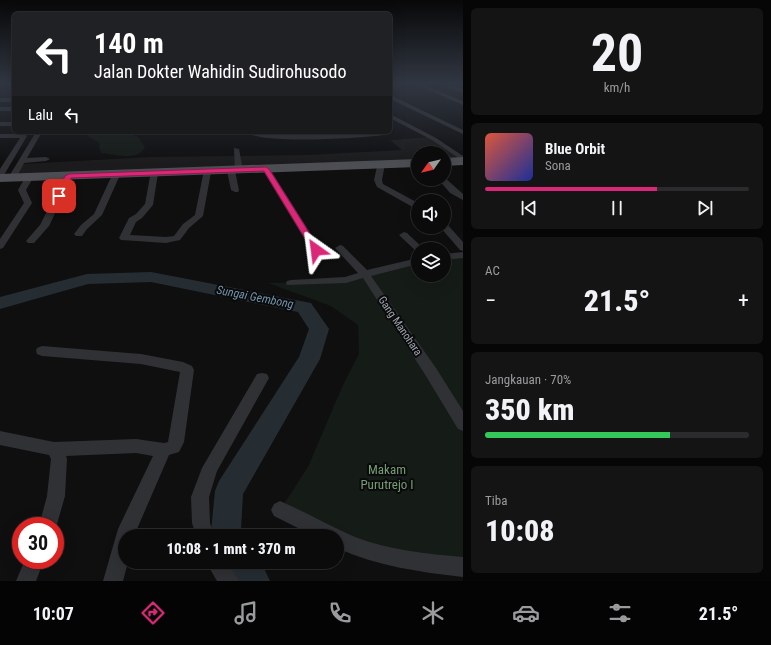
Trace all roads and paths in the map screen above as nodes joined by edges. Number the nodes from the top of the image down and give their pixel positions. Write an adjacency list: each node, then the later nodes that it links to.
1 (416, 110): 3 (street); 8 (street)
2 (397, 112): 4 (street)
3 (403, 112)
4 (392, 114)
5 (392, 116): 24 (street)
6 (1, 121): 7 (street)
7 (12, 124)
8 (463, 132)
9 (38, 134): 23 (street)
10 (254, 134): 11 (street)
11 (272, 134): 12 (street)
12 (299, 134): 19 (street)
13 (325, 134): 19 (street)
14 (355, 134): 18 (street)
15 (371, 134): 18 (street)
16 (387, 134): 20 (street)
17 (0, 136): 31 (street)
18 (358, 136): 19 (street)
19 (329, 137)
20 (391, 137)
21 (236, 149): 28 (street)
22 (46, 159): 23 (street)
23 (22, 160): 34 (street)
24 (453, 162)
25 (411, 163): 26 (main road)
26 (381, 164): 27 (main road); 39 (street)
27 (266, 169): 28 (main road); 48 (street)
28 (235, 170): 29 (main road); 37 (street)
29 (207, 172): 30 (main road); 30 (street)
30 (154, 173): 32 (main road)
31 (0, 175)
32 (116, 175): 33 (main road); 40 (street)
33 (69, 176): 35 (main road); 43 (street)
34 (6, 178): 35 (main road)
35 (29, 178): 45 (street)
36 (448, 186): 38 (street)
37 (235, 190)
38 (463, 198)
39 (411, 203)
40 (79, 234)
41 (451, 234): 47 (street)
42 (404, 235): 44 (street)
43 (31, 241)
44 (412, 242)
45 (0, 246)
46 (340, 248): 52 (street, Gang Manohara)
47 (463, 248)
48 (316, 250)
49 (463, 255): 50 (street)
50 (451, 256)
51 (411, 263): 52 (street)
52 (365, 274): 53 (street); 56 (street, Gang Manohara)
53 (291, 283)
54 (42, 351): 59 (street)
55 (262, 378): 62 (street)
56 (463, 424)
57 (0, 438): 58 (street)
58 (54, 449): 59 (street); 61 (street)
59 (164, 450): 69 (street)
60 (280, 510): 63 (street)
61 (50, 517)
62 (203, 529)
63 (319, 529)
64 (344, 542): 65 (street)
65 (463, 567)
66 (31, 569): 68 (street)
67 (221, 569): 70 (street)
68 (26, 581)
69 (113, 581)
70 (229, 581)

